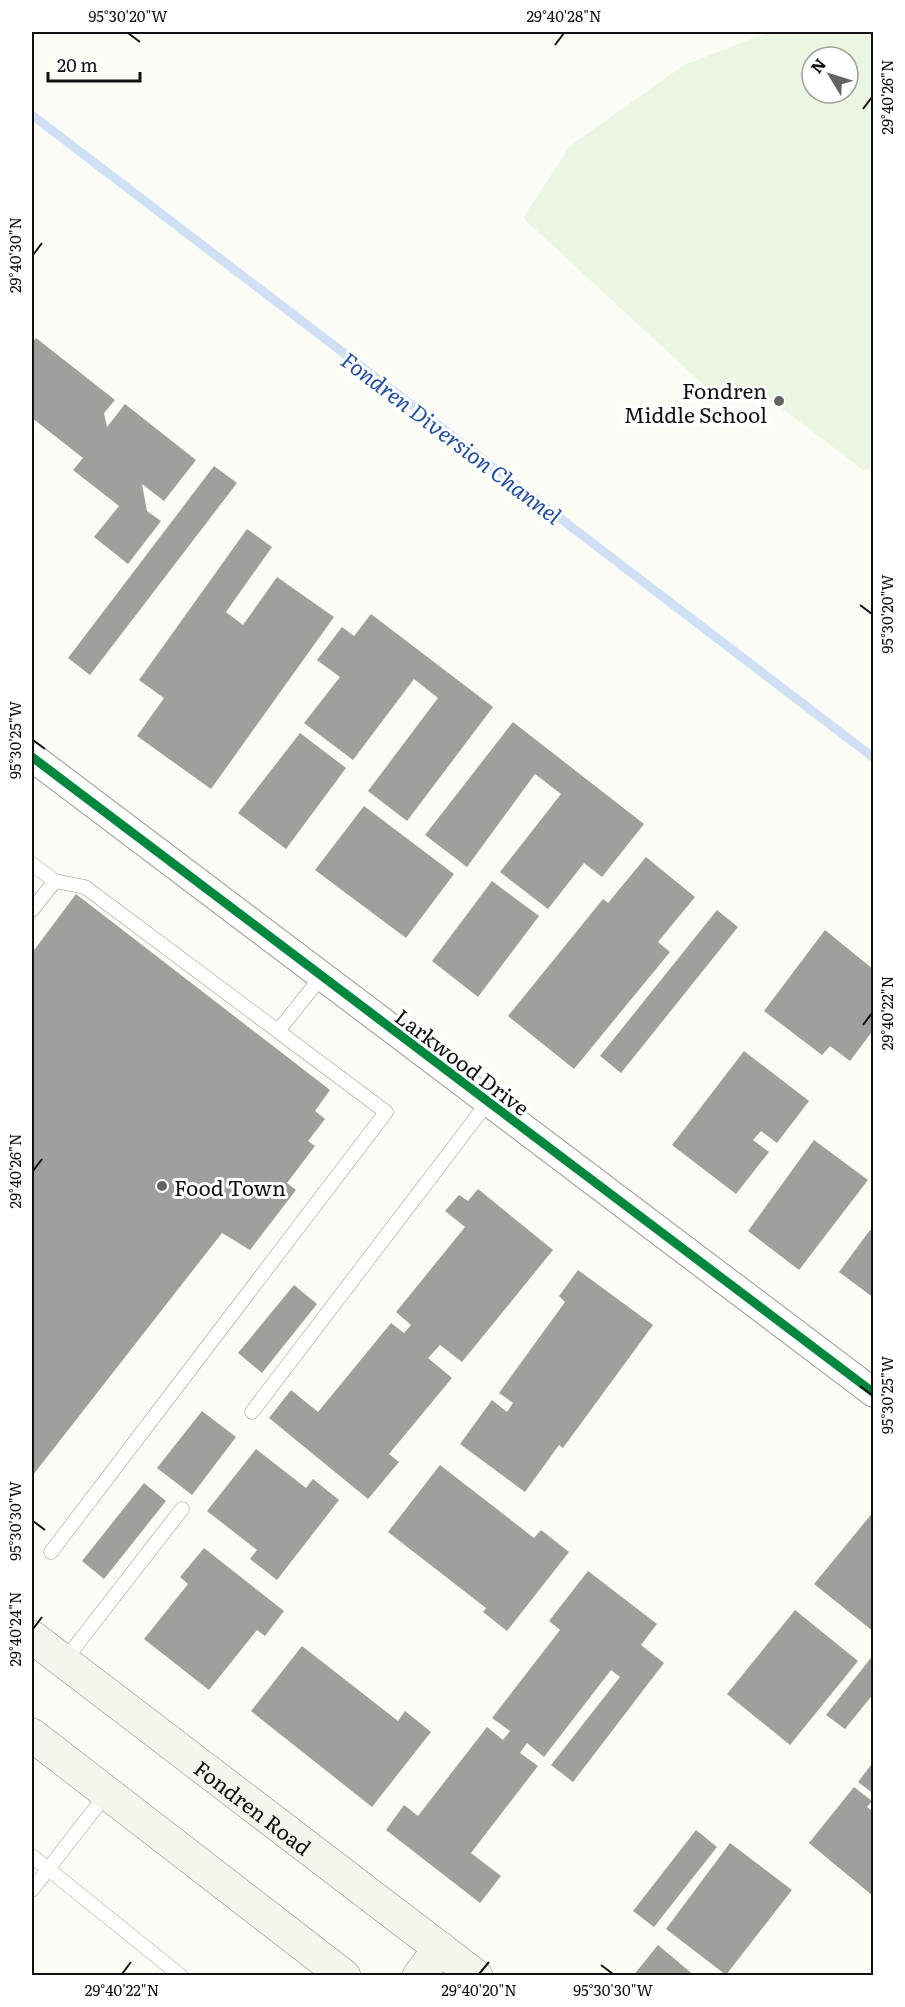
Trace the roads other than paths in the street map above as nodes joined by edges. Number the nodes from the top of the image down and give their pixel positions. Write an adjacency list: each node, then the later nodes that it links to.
1 (32, 757): 5 (street, Larkwood Drive)
2 (32, 864): 3 (lane)
3 (55, 881): 4 (lane); 6 (lane)
4 (32, 910)
5 (322, 976): 6 (lane); 7 (street, Larkwood Drive)
6 (278, 1030): 11 (lane)
7 (488, 1102): 8 (street, Larkwood Drive); 9 (lane)
8 (873, 1392)
9 (252, 1412)
10 (182, 1509): 13 (lane)
11 (51, 1552)
12 (32, 1637): 13 (main road, Fondren Road)
13 (64, 1661): 19 (main road, Fondren Road)
14 (32, 1735): 15 (main road)
15 (107, 1793): 17 (lane); 21 (main road)
16 (32, 1856): 17 (lane)
17 (48, 1869): 18 (lane); 20 (lane)
18 (32, 1890)
19 (440, 1948): 22 (main road); 23 (main road, Fondren Road)
20 (182, 1976)
21 (344, 1976)
22 (419, 1976)
23 (476, 1976)

